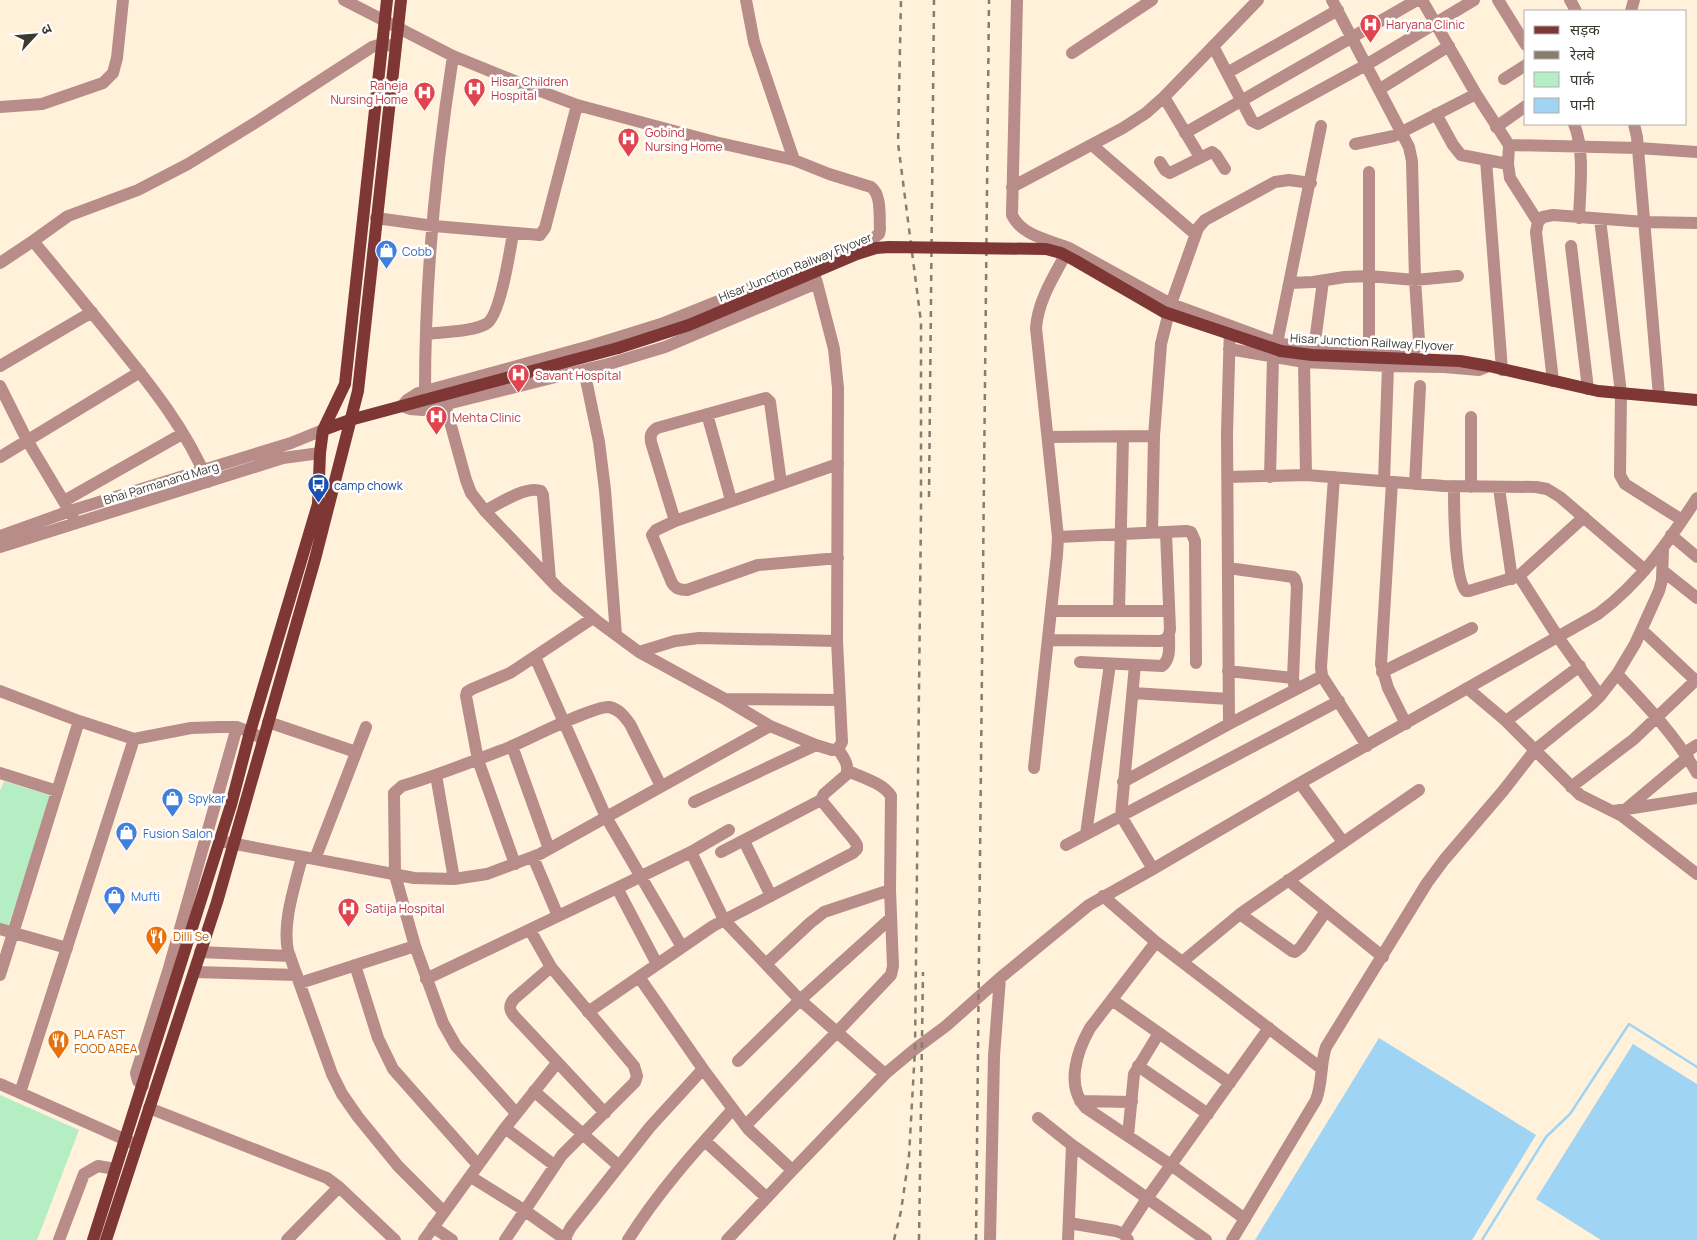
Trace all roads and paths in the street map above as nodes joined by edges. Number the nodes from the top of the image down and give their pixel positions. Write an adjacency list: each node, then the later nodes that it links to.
1 (123, 0): 35 (street)
2 (344, 0): 15 (street)
3 (387, 0): 15 (main road)
4 (400, 0): 17 (main road)
5 (746, 0): 51 (street)
6 (1017, 0): 58 (street)
7 (1152, 0): 24 (street)
8 (1258, 0): 21 (street)
9 (1348, 0): 14 (street)
10 (1417, 0): 18 (street)
11 (1422, 0): 16 (street)
12 (1474, 0): 16 (street)
13 (1498, 0): 19 (street)
14 (1335, 6): 18 (street); 28 (street)
15 (385, 20): 17 (street); 20 (main road)
16 (1436, 23): 22 (street); 26 (street)
17 (398, 26): 23 (main road); 25 (street)
18 (1352, 38): 26 (street); 33 (street)
19 (1524, 42)
20 (382, 44): 23 (street); 68 (street); 107 (main road)
21 (1213, 46): 28 (street); 32 (street)
22 (1449, 46): 30 (street); 31 (street)
23 (395, 47): 59 (main road)
24 (1072, 53)
25 (453, 56): 34 (street); 65 (street)
26 (1366, 65): 30 (street); 33 (street)
27 (1524, 66): 29 (street)
28 (1227, 73): 33 (street)
29 (1504, 79)
30 (1380, 89): 42 (street)
31 (1476, 94): 37 (street); 41 (street)
32 (1164, 97): 43 (street); 45 (street)
33 (1241, 101): 43 (street)
34 (577, 105): 51 (street); 66 (street)
35 (0, 107)
36 (1524, 107): 41 (street)
37 (1436, 114): 42 (street); 52 (street)
38 (1574, 125): 47 (street)
39 (1634, 125): 48 (street)
40 (1321, 126): 57 (street)
41 (1496, 127): 46 (street)
42 (1402, 132): 44 (street); 75 (street)
43 (1185, 133): 50 (street)
44 (1355, 144)
45 (1092, 145): 58 (street); 67 (street)
46 (1508, 145): 47 (street); 54 (street)
47 (1580, 147): 48 (street); 60 (street)
48 (1638, 148): 49 (street); 63 (street)
49 (1697, 152)
50 (1200, 157): 53 (street); 55 (street)
51 (794, 160): 72 (street)
52 (1486, 160): 54 (street); 92 (street)
53 (1160, 162)
54 (1508, 164): 62 (street)
55 (1225, 169)
56 (1369, 172): 73 (street)
57 (1310, 183): 67 (street); 78 (street)
58 (1012, 187): 70 (street)
59 (376, 218): 65 (street); 106 (main road)
60 (1579, 218): 61 (street); 62 (street)
61 (1600, 219): 63 (street); 99 (street)
62 (1538, 222): 94 (street)
63 (1644, 222): 64 (street); 100 (street)
64 (1697, 223)
65 (434, 226): 66 (street); 82 (street)
66 (513, 233): 82 (street)
67 (1195, 234): 79 (street)
68 (33, 242): 71 (street); 80 (street)
69 (1571, 246): 97 (street)
70 (1069, 248): 79 (street); 110 (street)
71 (0, 263)
72 (811, 265): 77 (street); 98 (street)
73 (1370, 276): 75 (street); 76 (street); 84 (street)
74 (1458, 276): 75 (street)
75 (1415, 280): 86 (street)
76 (1323, 281): 78 (street); 83 (street)
77 (817, 282): 91 (street); 115 (street)
78 (1290, 283): 86 (street)
79 (1171, 304): 81 (street); 109 (street)
80 (92, 312): 88 (street); 93 (street)
81 (1230, 326): 85 (street); 86 (street)
82 (426, 334): 98 (street)
83 (1316, 334)
84 (1369, 339)
85 (1229, 349): 86 (street); 119 (street)
86 (1277, 350): 87 (street); 90 (main road, Hisar Junction Railway Flyover); 103 (main road, Hisar Junction Railway Flyover, bridge); 120 (street)
87 (1304, 362): 89 (street); 116 (street)
88 (0, 366)
89 (1388, 366): 90 (street); 121 (street)
90 (1489, 366): 92 (main road, Hisar Junction Railway Flyover)
91 (584, 370): 102 (street); 156 (street)
92 (1502, 370): 94 (main road, Hisar Junction Railway Flyover)
93 (140, 372): 108 (street); 112 (street)
94 (1553, 381): 97 (main road, Hisar Junction Railway Flyover)
95 (0, 386): 112 (street)
96 (1420, 386): 123 (street)
97 (1588, 388): 99 (main road, Hisar Junction Railway Flyover)
98 (426, 391): 103 (street)
99 (1621, 393): 100 (main road, Hisar Junction Railway Flyover); 132 (street)
100 (1659, 396): 101 (main road, Hisar Junction Railway Flyover)
101 (1697, 400)
102 (445, 404): 103 (street); 129 (street)
103 (402, 406): 106 (main road, Hisar Junction Railway Flyover)
104 (707, 414): 122 (street); 128 (street); 133 (street)
105 (1471, 417): 125 (street)
106 (350, 420): 107 (main road, Hisar Junction Railway Flyover); 185 (main road)
107 (323, 430): 113 (main road); 117 (street, Bhai Parmanand Marg)
108 (182, 434): 117 (street); 130 (street)
109 (1154, 436): 111 (street); 136 (street)
110 (1048, 437): 111 (street); 139 (street)
111 (1123, 437): 135 (street)
112 (27, 440): 114 (street); 130 (street)
113 (320, 453): 117 (street, Bhai Parmanand Marg); 192 (main road)
114 (0, 457)
115 (838, 464): 122 (street); 143 (street)
116 (1306, 475): 118 (street); 120 (street)
117 (206, 476): 130 (street, Bhai Parmanand Marg)
118 (1334, 476): 121 (street); 171 (street)
119 (1228, 477): 120 (street); 144 (street)
120 (1270, 477)
121 (1388, 482): 123 (street); 169 (street)
122 (781, 483): 128 (street)
123 (1415, 484): 124 (street)
124 (1454, 486): 125 (street); 147 (street)
125 (1471, 487): 126 (street)
126 (1498, 488): 131 (street); 147 (street)
127 (1697, 499): 132 (street)
128 (731, 500): 133 (street)
129 (485, 511): 148 (street); 148 (street)
130 (70, 512): 137 (street, Bhai Parmanand Marg); 140 (street, Bhai Parmanand Marg)
131 (1584, 517): 145 (street); 147 (street)
132 (1682, 520): 138 (street)
133 (675, 521): 143 (street)
134 (1166, 533): 136 (street); 152 (street); 164 (street)
135 (1121, 534): 136 (street); 139 (street); 151 (street)
136 (1152, 534)
137 (0, 536)
138 (1671, 536): 141 (street); 142 (street)
139 (1058, 537): 150 (street)
140 (0, 546)
141 (1663, 548): 145 (street); 146 (street)
142 (1697, 557)
143 (838, 558): 160 (street)
144 (1228, 568): 168 (street); 173 (street)
145 (1645, 570): 158 (street)
146 (1663, 571): 149 (street); 155 (street)
147 (1515, 577): 158 (street)
148 (550, 580): 153 (street)
149 (1697, 598)
150 (1051, 611): 151 (street); 159 (street)
151 (1120, 611): 152 (street)
152 (1169, 611): 157 (street)
153 (593, 618): 156 (street); 162 (street)
154 (1472, 628): 169 (street)
155 (1642, 630): 170 (street); 172 (street)
156 (616, 635): 161 (street)
157 (1169, 636): 159 (street); 166 (street)
158 (1558, 637): 167 (street); 174 (street)
159 (1048, 640): 204 (street)
160 (837, 642): 161 (street); 180 (street)
161 (639, 652): 178 (street)
162 (536, 657): 186 (street); 203 (street)
163 (1080, 662): 165 (street)
164 (1196, 663)
165 (1110, 664): 166 (street); 222 (street)
166 (1135, 665): 176 (street)
167 (1580, 666): 177 (street); 184 (street)
168 (1228, 671): 173 (street); 179 (street)
169 (1382, 672): 188 (street)
170 (1617, 674): 177 (street); 182 (street)
171 (1322, 676): 173 (street); 181 (street)
172 (1696, 679): 182 (street)
173 (1294, 684): 187 (street)
174 (1467, 688): 184 (street); 188 (street)
175 (0, 691): 183 (street)
176 (1133, 693): 179 (street); 209 (street)
177 (1600, 696): 200 (street)
178 (725, 699): 180 (street); 189 (street)
179 (1229, 699): 187 (street)
180 (839, 700): 199 (street)
181 (1339, 701): 198 (street); 219 (street)
182 (1658, 717): 202 (street); 212 (street)
183 (79, 721): 193 (street); 214 (street)
184 (1506, 721): 200 (street)
185 (268, 722): 194 (main road); 201 (street)
186 (565, 722): 197 (street); 211 (street); 220 (street)
187 (1229, 724): 209 (street)
188 (1406, 724): 198 (street)
189 (770, 726): 195 (street); 211 (street)
190 (237, 727): 192 (street); 193 (street); 285 (street)
191 (366, 727): 201 (street)
192 (250, 732): 194 (street); 223 (main road)
193 (134, 738): 256 (street)
194 (263, 739): 226 (main road)
195 (816, 745): 199 (street); 217 (street)
196 (1697, 745): 202 (street)
197 (512, 746): 203 (street); 228 (street)
198 (1367, 746): 210 (street)
199 (838, 749): 205 (street)
200 (1535, 750): 212 (street); 259 (street)
201 (356, 752): 233 (street)
202 (1686, 755): 206 (street); 218 (street)
203 (478, 760): 208 (street); 234 (street)
204 (1034, 768)
205 (848, 770): 216 (street); 242 (street)
206 (1697, 772)
207 (0, 774): 214 (street)
208 (436, 775): 237 (street); 239 (street)
209 (1123, 782): 219 (street)
210 (1300, 783): 225 (street); 235 (street)
211 (661, 786): 220 (street)
212 (1571, 787): 218 (street)
213 (1419, 790): 225 (street)
214 (58, 791): 252 (street)
215 (1697, 798): 218 (street)
216 (821, 800): 224 (street); 243 (street)
217 (694, 802)
218 (1620, 810): 236 (street)
219 (1121, 816): 222 (street); 235 (street)
220 (606, 817): 228 (street); 238 (street)
221 (729, 830): 229 (street)
222 (1086, 834): 227 (street)
223 (220, 841): 226 (street); 285 (main road)
224 (744, 841): 230 (street); 243 (street)
225 (1343, 842): 240 (street)
226 (233, 844): 231 (street); 257 (main road)
227 (1066, 845)
228 (549, 849): 232 (street)
229 (691, 852): 238 (street); 249 (street)
230 (721, 852)
231 (302, 857): 233 (street); 258 (street)
232 (533, 857): 234 (street); 247 (street)
233 (315, 860): 237 (street)
234 (515, 864): 239 (street)
235 (1153, 870): 244 (street)
236 (1697, 873)
237 (395, 875): 239 (street); 254 (street)
238 (642, 876): 241 (street); 255 (street)
239 (454, 879)
240 (1288, 880): 245 (street); 246 (street)
241 (617, 888): 247 (street); 261 (street)
242 (890, 890): 248 (street); 262 (street)
243 (771, 896): 249 (street)
244 (1103, 896): 253 (street); 269 (street)
245 (1326, 911): 246 (street); 259 (street)
246 (1240, 914): 260 (street)
247 (558, 916): 251 (street)
248 (891, 918): 271 (street); 275 (street)
249 (724, 920): 255 (street); 262 (street)
250 (0, 930): 252 (street)
251 (530, 930): 264 (street); 268 (street)
252 (14, 933): 256 (street); 266 (street)
253 (1156, 942): 260 (street); 272 (street)
254 (415, 946): 263 (street); 268 (street)
255 (682, 947): 261 (street)
256 (67, 948): 287 (street)
257 (200, 952): 258 (street); 265 (main road)
258 (290, 956): 270 (street)
259 (1383, 957): 281 (street)
260 (1182, 962): 274 (street)
261 (657, 964): 267 (street)
262 (766, 964): 271 (street)
263 (354, 965): 270 (street); 303 (street)
264 (551, 967): 273 (street); 278 (street)
265 (194, 972): 270 (street); 290 (main road)
266 (0, 975)
267 (638, 977): 273 (street); 280 (street)
268 (426, 978): 292 (street)
269 (1000, 978): 282 (street); 330 (street)
270 (299, 979): 314 (street)
271 (800, 1000): 275 (street); 277 (street)
272 (1112, 1000): 276 (street); 288 (street)
273 (588, 1012): 293 (street)
274 (1269, 1028): 281 (street); 283 (street)
275 (837, 1032): 282 (street); 296 (street)
276 (1159, 1033): 279 (street); 283 (street)
277 (738, 1061)
278 (557, 1063): 286 (street); 293 (street)
279 (1138, 1066): 289 (street); 294 (street)
280 (703, 1069): 291 (street); 306 (street)
281 (1322, 1069): 315 (street)
282 (885, 1074): 308 (street)
283 (1230, 1083): 294 (street)
284 (0, 1084): 287 (street)
285 (143, 1086): 301 (main road)
286 (534, 1091): 292 (street); 298 (street)
287 (20, 1093): 301 (street)
288 (1080, 1101): 289 (street); 299 (street)
289 (1132, 1102): 299 (street)
290 (149, 1108): 301 (main road); 310 (street)
291 (733, 1109): 296 (street); 300 (street)
292 (516, 1113): 297 (street)
293 (604, 1113): 298 (street)
294 (1208, 1114): 305 (street)
295 (1038, 1118): 302 (street)
296 (746, 1126): 308 (street)
297 (505, 1128): 303 (street); 304 (street)
298 (583, 1134): 304 (street); 306 (street)
299 (1128, 1136): 305 (street)
300 (704, 1141): 311 (street); 328 (street)
301 (131, 1142): 307 (main road); 322 (main road)
302 (1072, 1145): 312 (street); 316 (street)
303 (478, 1165): 309 (street)
304 (554, 1165): 313 (street)
305 (1171, 1165): 312 (street); 315 (street)
306 (620, 1166): 327 (street)
307 (115, 1169): 320 (street); 321 (main road)
308 (792, 1170): 311 (street)
309 (471, 1176): 313 (street); 314 (street)
310 (339, 1187): 318 (street); 323 (street)
311 (766, 1197): 329 (street)
312 (1148, 1198): 319 (street); 332 (street)
313 (524, 1210): 326 (street); 327 (street)
314 (444, 1212): 317 (street)
315 (1245, 1219): 333 (street)
316 (1069, 1223): 319 (street); 331 (street)
317 (433, 1227): 324 (street); 325 (street)
318 (388, 1238)
319 (1127, 1238)
320 (59, 1240)
321 (93, 1240)
322 (106, 1240)
323 (287, 1240)
324 (424, 1240)
325 (452, 1240)
326 (505, 1240)
327 (565, 1240)
328 (628, 1240)
329 (727, 1240)
330 (990, 1240)
331 (1068, 1240)
332 (1206, 1240)
333 (1232, 1240)

